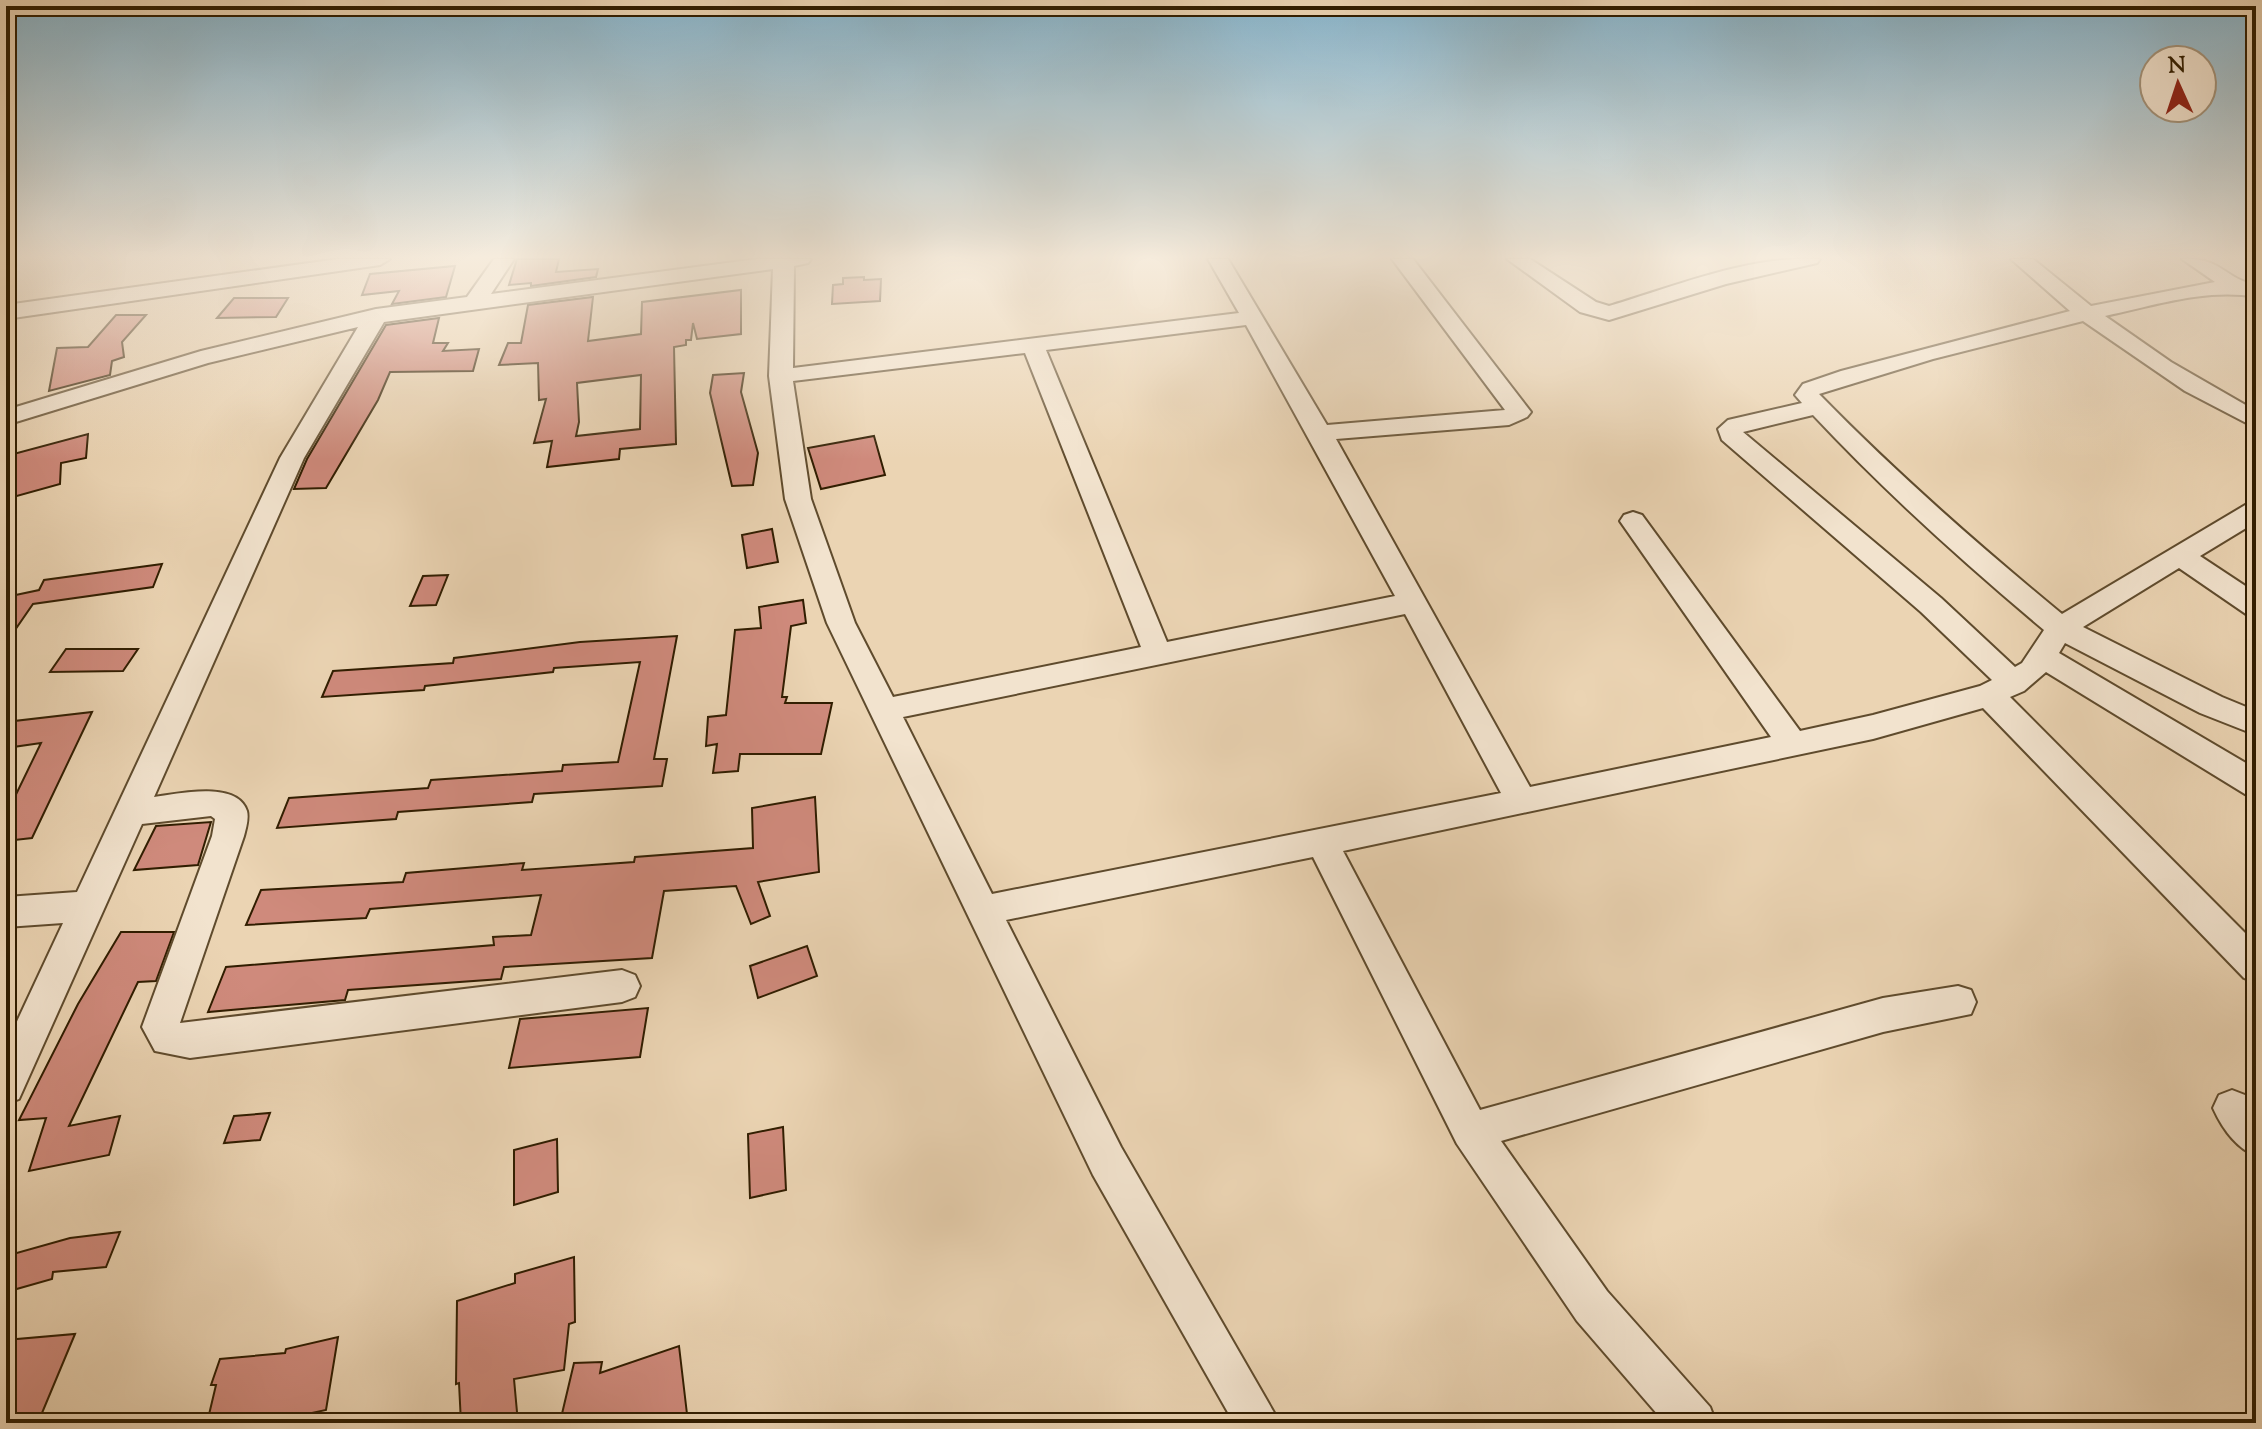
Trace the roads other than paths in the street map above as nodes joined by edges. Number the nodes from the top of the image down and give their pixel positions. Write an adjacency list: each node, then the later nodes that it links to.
1 (336, 326): 12 (street)
2 (370, 326): 29 (street)
3 (786, 326): 10 (street)
4 (1190, 326): 9 (street)
5 (1257, 326): 14 (street)
6 (1453, 326): 14 (street)
7 (2032, 326): 11 (street)
8 (2103, 326): 13 (street)
9 (1033, 345): 10 (street); 21 (street)
10 (781, 376): 24 (street)
11 (1817, 407): 20 (street); 23 (street)
12 (6, 418)
13 (2256, 421)
14 (1320, 433): 18 (street)
15 (2256, 510): 17 (street)
16 (1633, 521): 26 (street)
17 (2180, 556): 19 (street); 20 (street)
18 (1413, 602): 21 (street); 28 (street)
19 (2256, 607)
20 (2060, 628): 22 (street); 25 (street)
21 (1158, 654): 24 (street)
22 (2042, 656): 23 (street); 27 (street)
23 (2001, 689): 26 (street); 34 (street)
24 (884, 710): 32 (street)
25 (2256, 723)
26 (1793, 744): 28 (street)
27 (2256, 785)
28 (1522, 802): 30 (street)
29 (130, 812): 31 (street); 35 (street)
30 (1321, 841): 32 (street); 38 (street)
31 (89, 906): 33 (street); 37 (street)
32 (983, 910): 39 (street)
33 (6, 912)
34 (2256, 967)
35 (622, 986)
36 (1958, 1002): 38 (street)
37 (6, 1086)
38 (1471, 1131): 40 (street)
39 (1255, 1422)
40 (1694, 1423)

